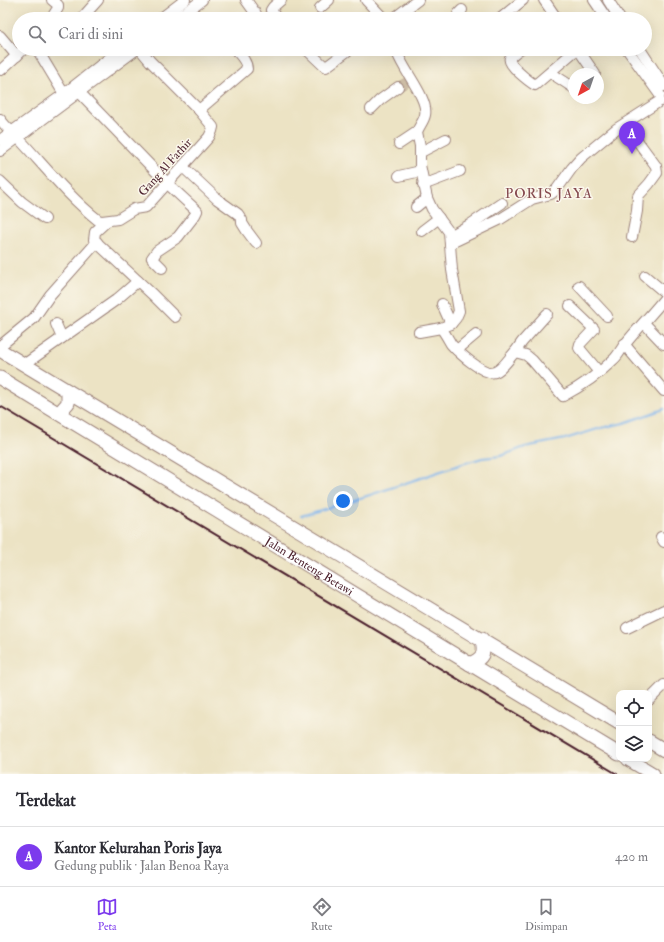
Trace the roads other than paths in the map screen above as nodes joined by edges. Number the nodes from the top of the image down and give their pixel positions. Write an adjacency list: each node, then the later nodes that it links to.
1 (52, 0): 15 (street)
2 (98, 0): 16 (street)
3 (185, 0): 17 (street)
4 (202, 0): 18 (street)
5 (246, 0): 19 (street)
6 (281, 0): 20 (street)
7 (329, 0): 14 (street)
8 (366, 0): 21 (street)
9 (418, 0): 22 (street)
10 (523, 0): 23 (street)
11 (544, 0): 24 (street)
12 (594, 0): 25 (street)
13 (608, 0): 26 (street)
14 (320, 8)
15 (56, 12)
16 (87, 12)
17 (169, 12)
18 (186, 12)
19 (253, 12)
20 (273, 12)
21 (377, 12)
22 (402, 12)
23 (508, 12)
24 (551, 12)
25 (602, 12)
26 (616, 12)
27 (0, 36): 28 (street)
28 (12, 46)
29 (16, 56): 44 (street)
30 (41, 56): 49 (street)
31 (114, 56): 46 (street)
32 (136, 56): 46 (street)
33 (145, 56): 53 (street, Gang Al Fathir)
34 (241, 56): 53 (street)
35 (313, 56): 36 (street)
36 (341, 56)
37 (399, 56): 56 (street)
38 (512, 56): 45 (street)
39 (569, 56): 45 (street)
40 (582, 56): 43 (street)
41 (632, 56): 50 (street)
42 (643, 56): 50 (street)
43 (591, 68)
44 (1, 70)
45 (551, 72): 47 (street)
46 (93, 77): 49 (street); 51 (street)
47 (568, 84)
48 (398, 87): 52 (street)
49 (64, 94): 57 (street)
50 (662, 96): 55 (street)
51 (84, 98): 57 (street); 68 (street)
52 (371, 109)
53 (199, 110): 63 (street, Gang Al Fathir)
54 (0, 119): 57 (street)
55 (625, 124): 77 (street); 78 (street)
56 (417, 132): 60 (street); 62 (street)
57 (19, 139): 59 (street); 61 (street); 75 (street)
58 (446, 139): 62 (street)
59 (0, 140)
60 (399, 144)
61 (0, 152)
62 (421, 152): 64 (street)
63 (183, 167): 68 (street, Gang Al Fathir); 80 (street)
64 (421, 171): 66 (street); 69 (street)
65 (460, 171): 69 (street)
66 (400, 176)
67 (0, 181): 74 (street)
68 (167, 183): 75 (street, Gang Al Fathir); 81 (street)
69 (424, 185): 70 (street)
70 (427, 198): 72 (street); 73 (street)
71 (502, 203): 78 (street)
72 (416, 207)
73 (439, 218): 76 (street); 78 (street)
74 (45, 219)
75 (107, 221): 79 (street)
76 (422, 231)
77 (632, 237)
78 (451, 240): 93 (street)
79 (97, 242): 83 (street); 101 (street)
80 (256, 243)
81 (162, 268)
82 (645, 276): 85 (street)
83 (138, 281): 90 (street); 98 (street)
84 (579, 286): 95 (street)
85 (664, 292)
86 (664, 298): 91 (street)
87 (442, 304): 93 (street)
88 (570, 306): 95 (street)
89 (547, 314): 104 (street)
90 (175, 317)
91 (644, 323): 99 (street); 100 (street)
92 (56, 324): 98 (street)
93 (451, 324): 94 (street)
94 (441, 328): 96 (street); 103 (street)
95 (594, 329): 106 (street)
96 (419, 332)
97 (476, 334): 103 (street)
98 (62, 338): 105 (street)
99 (624, 344): 106 (street); 109 (street)
100 (664, 344)
101 (0, 346)
102 (0, 350): 105 (main road)
103 (457, 350): 104 (street)
104 (515, 352): 106 (street)
105 (25, 364): 108 (main road)
106 (599, 372)
107 (0, 378): 110 (main road, Jalan Benteng Betawi)
108 (68, 391): 110 (main road); 113 (main road)
109 (664, 391)
110 (59, 413): 115 (main road, Jalan Benteng Betawi)
111 (664, 610): 112 (street)
112 (627, 628)
113 (482, 643): 114 (main road); 115 (main road)
114 (499, 653): 115 (main road); 118 (main road)
115 (479, 667): 121 (main road, Jalan Benteng Betawi)
116 (664, 685): 117 (street)
117 (652, 697)
118 (616, 720)
119 (652, 743): 120 (main road)
120 (664, 750)
121 (616, 752)
122 (633, 762): 123 (main road)
123 (653, 774)

